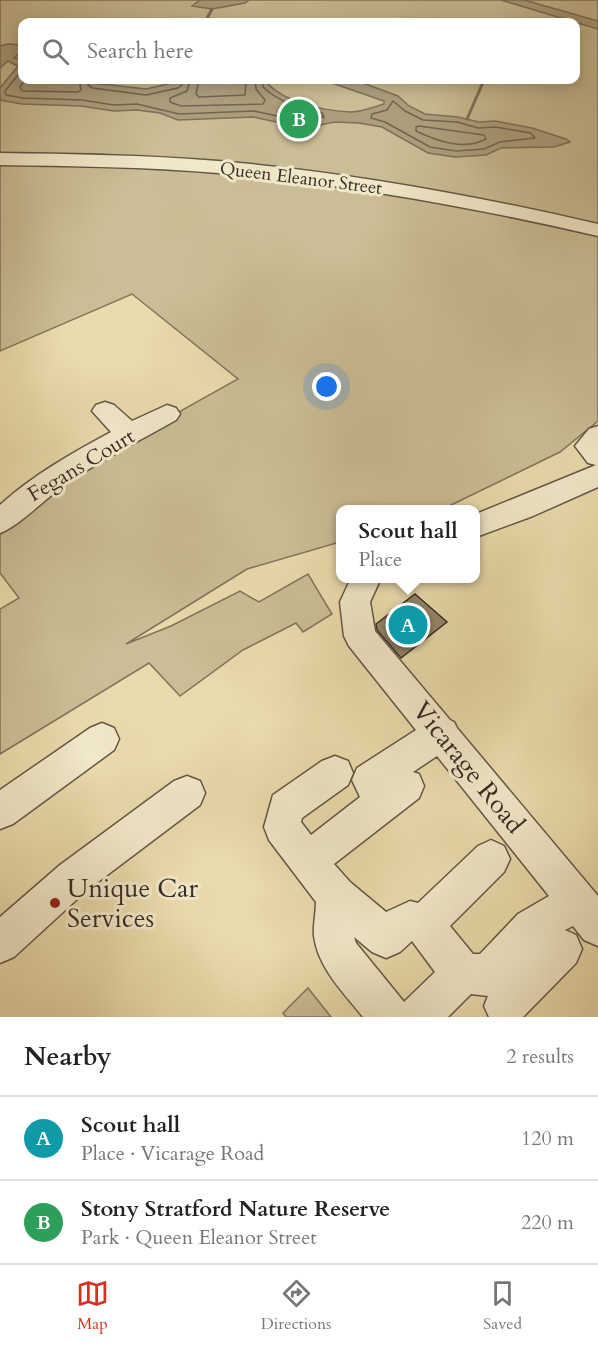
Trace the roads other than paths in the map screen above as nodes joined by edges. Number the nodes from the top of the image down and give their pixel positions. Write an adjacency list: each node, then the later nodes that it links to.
1 (0, 159): 2 (street, Queen Eleanor Street)
2 (598, 230)
3 (105, 411): 5 (street)
4 (167, 414): 5 (street, Fegans Court)
5 (130, 434): 9 (street, Fegans Court)
6 (598, 436): 7 (street)
7 (598, 456)
8 (598, 475): 10 (street)
9 (5, 508)
10 (480, 524)
11 (360, 590): 12 (street, Vicarage Road)
12 (441, 733): 18 (street); 20 (street, Vicarage Road)
13 (102, 739): 16 (street)
14 (335, 773): 18 (street)
15 (187, 793): 22 (street)
16 (0, 811)
17 (491, 859): 21 (street)
18 (308, 861): 19 (street)
19 (336, 896): 21 (street); 25 (street)
20 (588, 913): 24 (street)
21 (424, 924): 24 (street)
22 (0, 943)
23 (562, 949): 24 (street)
24 (488, 993): 26 (street)
25 (389, 1017)
26 (418, 1017)

